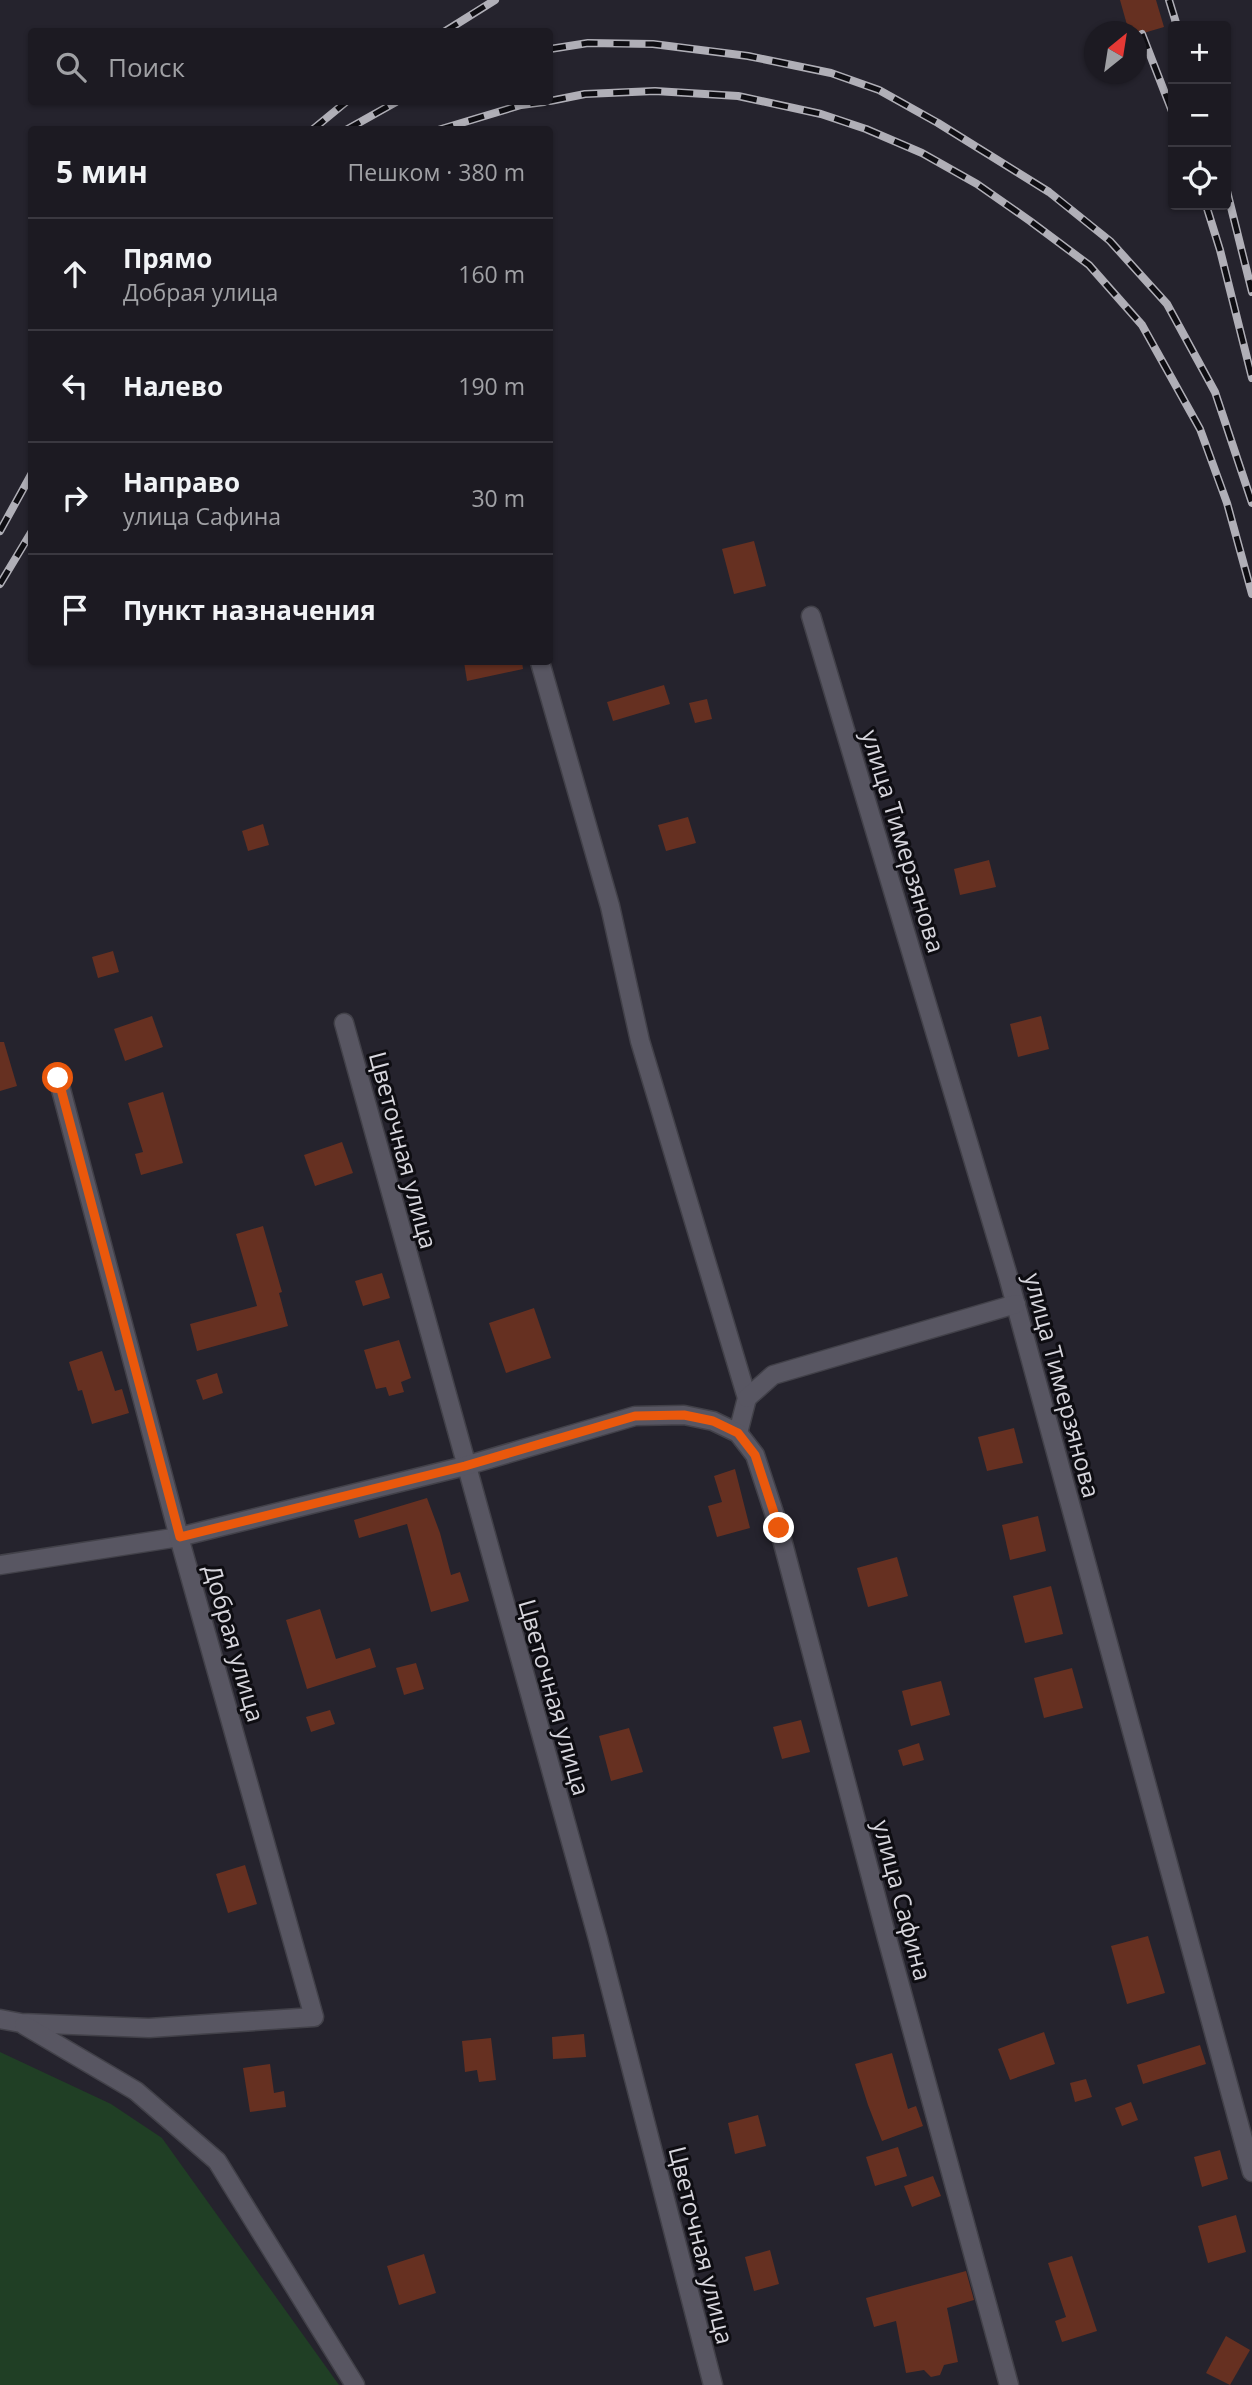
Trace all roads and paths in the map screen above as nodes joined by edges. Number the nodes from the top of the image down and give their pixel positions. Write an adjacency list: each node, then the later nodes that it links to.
1 (811, 616): 5 (street, улица Тимерзянова)
2 (541, 665): 6 (street)
3 (344, 1023): 8 (street, Цветочная улица)
4 (58, 1078): 9 (street, Добрая улица)
5 (1016, 1304): 6 (street); 13 (street, улица Тимерзянова)
6 (747, 1398): 7 (street)
7 (738, 1433): 8 (street); 16 (street, улица Сафина)
8 (465, 1466): 9 (street); 15 (street, Цветочная улица)
9 (180, 1537): 10 (street); 12 (street, Добрая улица)
10 (0, 1565)
11 (0, 2019): 12 (street)
12 (21, 2023): 14 (street)
13 (1252, 2172)
14 (355, 2385)
15 (713, 2385)
16 (1009, 2385)

